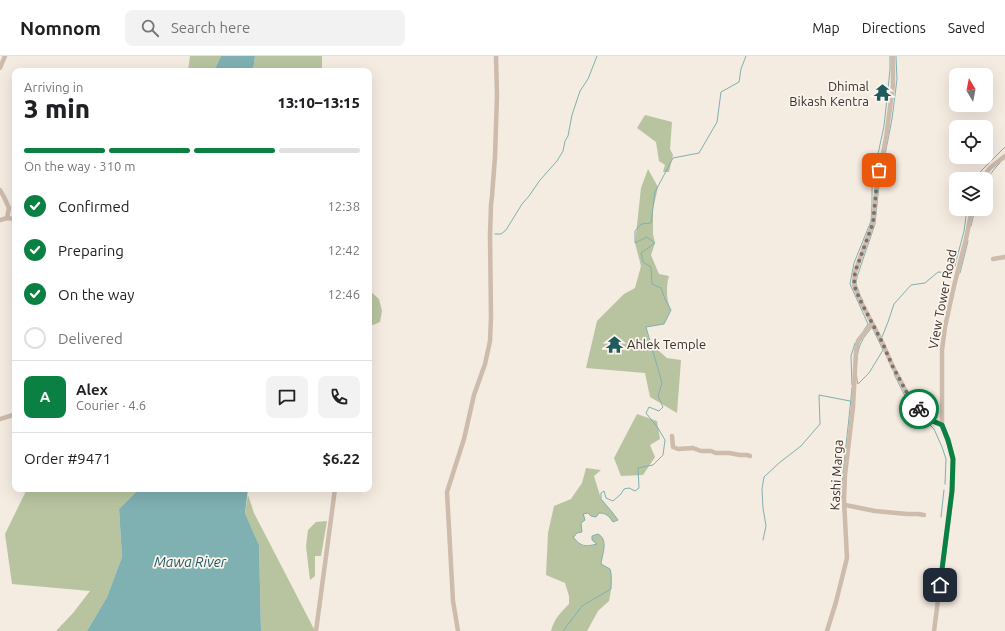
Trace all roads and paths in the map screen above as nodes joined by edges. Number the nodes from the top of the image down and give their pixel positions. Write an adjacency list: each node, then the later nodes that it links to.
1 (5, 56): 4 (street)
2 (496, 56): 24 (street)
3 (893, 56): 14 (street)
4 (0, 68)
5 (1005, 156): 6 (street)
6 (987, 172)
7 (0, 190): 9 (street)
8 (971, 216): 17 (street, View Tower Road)
9 (7, 218): 10 (street); 11 (street)
10 (12, 219)
11 (0, 220)
12 (1005, 257): 13 (street)
13 (993, 259)
14 (872, 323): 17 (street); 21 (street, Kashi Marga)
15 (12, 415): 16 (street)
16 (0, 419)
17 (942, 425): 26 (street, View Tower Road)
18 (672, 436): 19 (street)
19 (750, 456)
20 (335, 492): 23 (street)
21 (845, 505): 22 (street); 25 (street, Kashi Marga)
22 (924, 515)
23 (316, 631)
24 (458, 631)
25 (827, 631)
26 (934, 631)

